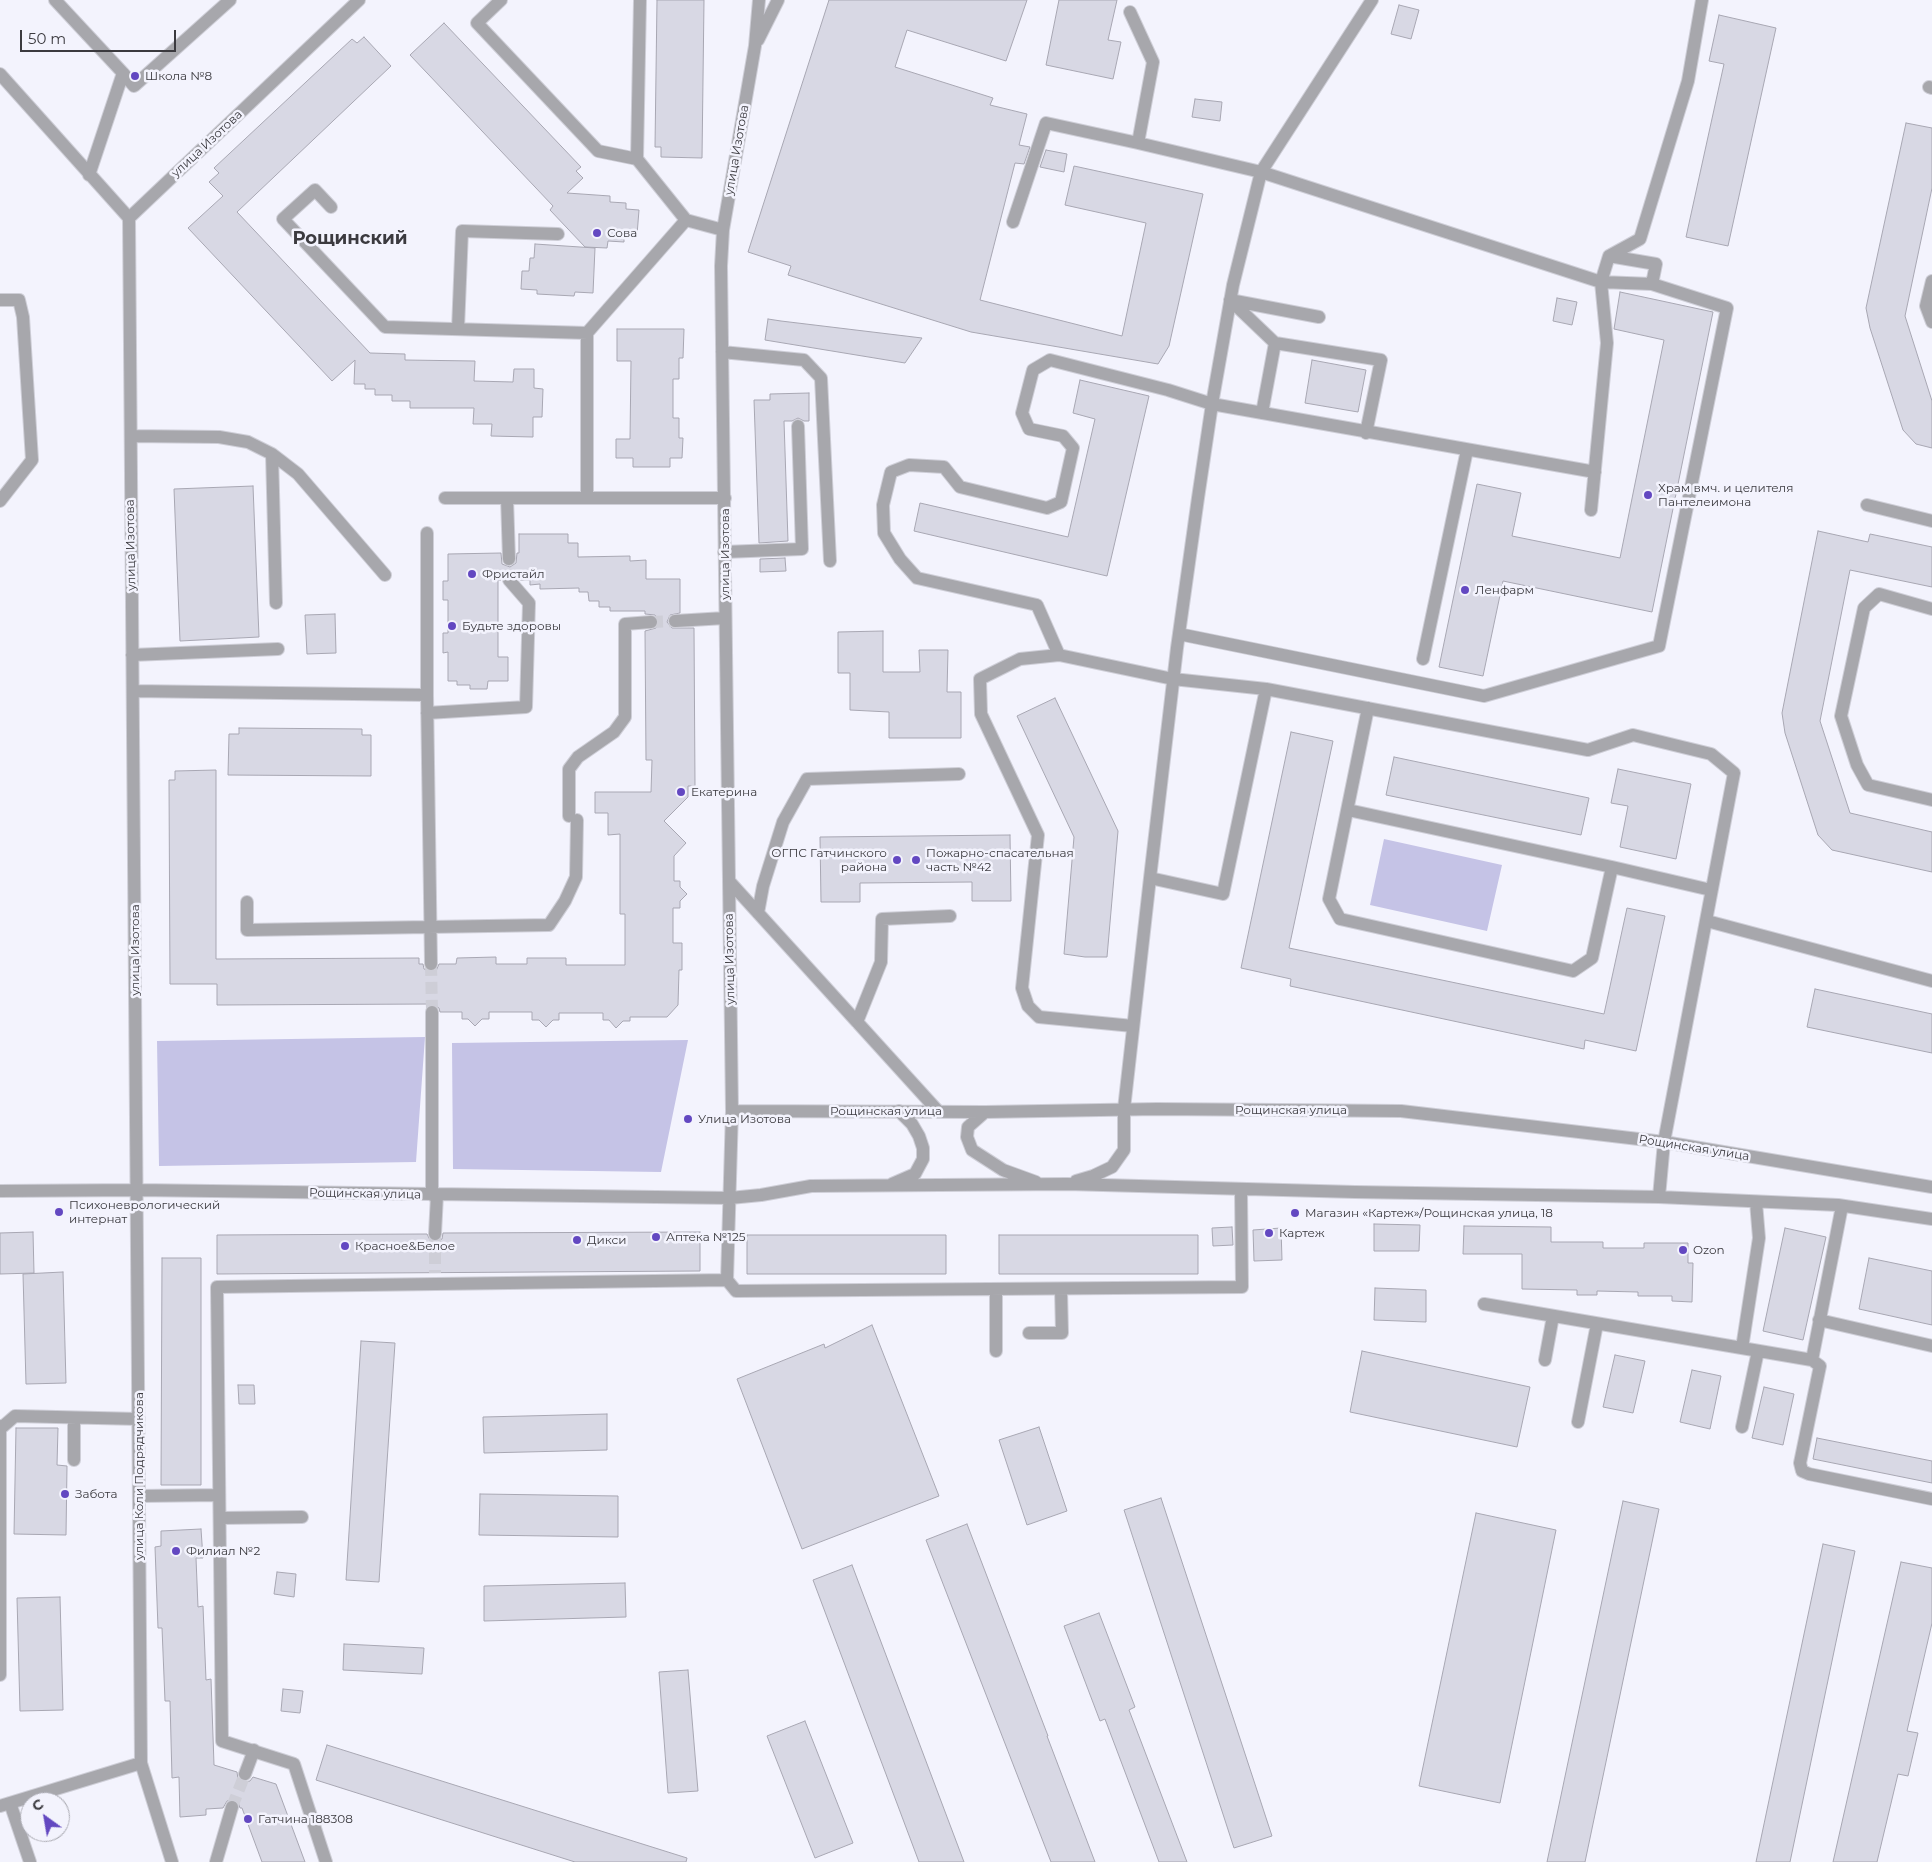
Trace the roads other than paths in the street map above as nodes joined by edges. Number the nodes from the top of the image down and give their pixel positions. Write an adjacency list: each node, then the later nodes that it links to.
1 (55, 0): 12 (street)
2 (230, 0): 12 (street)
3 (501, 0): 15 (street)
4 (640, 0): 15 (street)
5 (759, 0): 11 (street, улица Изотова)
6 (778, 0): 11 (street)
7 (1372, 0): 16 (street)
8 (1702, 0): 24 (street)
9 (354, 2): 19 (street, улица Изотова)
10 (1130, 12): 14 (street)
11 (755, 46): 22 (street, улица Изотова)
12 (123, 73): 17 (street)
13 (0, 74): 17 (street)
14 (1138, 143): 16 (street); 21 (street)
15 (637, 159): 20 (street)
16 (1260, 172): 26 (street); 29 (street)
17 (89, 175): 19 (street)
18 (331, 207): 32 (street)
19 (129, 218): 40 (street, улица Изотова)
20 (686, 220): 22 (street); 33 (street)
21 (1013, 222)
22 (723, 230): 35 (street, улица Изотова)
23 (558, 234): 32 (street)
24 (1609, 256): 26 (street); 27 (street)
25 (1932, 281): 31 (street)
26 (1601, 282): 27 (street); 43 (street)
27 (1652, 284): 63 (street)
28 (0, 300): 48 (street)
29 (1230, 300): 30 (street); 34 (street); 36 (street)
30 (1319, 317)
31 (1932, 322)
32 (458, 329): 33 (street)
33 (587, 333): 46 (street)
34 (1275, 343): 37 (street); 39 (street)
35 (722, 352): 47 (street, улица Изотова); 55 (street)
36 (1212, 404): 37 (street); 63 (street); 66 (street)
37 (1262, 413): 39 (street)
38 (798, 426): 53 (street)
39 (1366, 433): 41 (street)
40 (130, 436): 42 (street); 65 (street, улица Изотова)
41 (1467, 450): 43 (street); 67 (street)
42 (272, 454): 56 (street); 58 (street)
43 (1595, 472): 50 (street)
44 (445, 498): 45 (street)
45 (508, 498): 46 (street); 54 (street)
46 (587, 498): 47 (street)
47 (725, 498): 53 (street, улица Изотова)
48 (0, 501)
49 (1867, 506): 51 (street)
50 (1591, 510)
51 (1932, 521)
52 (427, 533): 71 (street)
53 (724, 552): 60 (street, улица Изотова)
54 (509, 559)
55 (830, 561)
56 (385, 575)
57 (509, 580): 73 (street)
58 (276, 603)
59 (1932, 609): 75 (street)
60 (725, 618): 61 (street); 79 (street, улица Изотова)
61 (674, 621)
62 (651, 622): 85 (street)
63 (1179, 634): 68 (street)
64 (278, 649): 65 (street)
65 (132, 655): 70 (street, улица Изотова)
66 (1059, 655): 68 (street); 90 (street)
67 (1423, 659)
68 (1173, 680): 69 (street); 78 (street)
69 (1266, 689): 72 (street); 78 (street)
70 (133, 691): 71 (street); 102 (street, улица Изотова)
71 (427, 695): 73 (street)
72 (1368, 708): 76 (street); 80 (street)
73 (428, 713): 85 (street)
74 (959, 774): 82 (street)
75 (1932, 800)
76 (1348, 810): 77 (street); 77 (street)
77 (1612, 866): 80 (street)
78 (1150, 878): 90 (street)
79 (729, 881): 82 (street); 93 (street, улица Изотова)
80 (1711, 890): 84 (street)
81 (246, 902): 85 (street)
82 (758, 913): 89 (street)
83 (950, 916): 89 (street)
84 (1707, 921): 87 (street); 96 (street)
85 (431, 927): 86 (street)
86 (431, 964)
87 (1932, 981)
88 (432, 1012): 104 (street)
89 (857, 1022): 92 (street)
90 (1133, 1026): 91 (street)
91 (1124, 1109): 95 (street, Рощинская улица); 96 (street, Рощинская улица); 98 (street)
92 (936, 1110): 94 (street, Рощинская улица); 95 (street, Рощинская улица)
93 (732, 1111): 94 (street, Рощинская улица); 106 (street)
94 (899, 1111): 99 (street)
95 (985, 1112): 97 (street)
96 (1664, 1142): 100 (street, Рощинская улица); 105 (street)
97 (1044, 1184): 98 (street, Рощинская улица); 99 (street, Рощинская улица)
98 (1067, 1184): 101 (street, Рощинская улица)
99 (887, 1186): 106 (street, Рощинская улица)
100 (1932, 1187)
101 (1241, 1189): 105 (street, Рощинская улица); 112 (street)
102 (137, 1190): 103 (street, Рощинская улица); 104 (street, Рощинская улица); 126 (street, улица Коли Подрядчикова)
103 (0, 1191)
104 (434, 1195): 106 (street, Рощинская улица); 110 (street)
105 (1659, 1197): 107 (street, Рощинская улица)
106 (730, 1198): 111 (street)
107 (1756, 1202): 108 (street, Рощинская улица); 120 (street)
108 (1842, 1206): 109 (street, Рощинская улица); 116 (street)
109 (1932, 1219)
110 (435, 1234)
111 (727, 1280): 113 (street); 131 (street)
112 (1061, 1288): 113 (street); 118 (street)
113 (996, 1289): 121 (street)
114 (1484, 1304): 115 (street)
115 (1553, 1316): 117 (street); 123 (street)
116 (1819, 1320): 119 (street); 124 (street)
117 (1597, 1324): 120 (street); 127 (street)
118 (1029, 1333)
119 (1932, 1346)
120 (1742, 1348): 122 (street)
121 (996, 1351)
122 (1758, 1351): 124 (street); 128 (street)
123 (1545, 1360)
124 (1812, 1360): 133 (street)
125 (74, 1418): 126 (street); 129 (street); 130 (street)
126 (138, 1419): 132 (street, улица Коли Подрядчикова)
127 (1578, 1422)
128 (1742, 1427)
129 (0, 1428): 136 (street)
130 (74, 1460)
131 (220, 1495): 132 (street); 135 (street)
132 (139, 1496): 138 (street, улица Коли Подрядчикова)
133 (1932, 1499)
134 (302, 1517): 135 (street)
135 (220, 1518): 137 (street)
136 (0, 1675)
137 (254, 1750): 139 (street); 145 (street)
138 (141, 1763): 140 (street); 143 (street, улица Коли Подрядчикова)
139 (245, 1774)
140 (5, 1805): 142 (street)
141 (232, 1807): 144 (street)
142 (30, 1862)
143 (172, 1862)
144 (216, 1862)
145 (326, 1862)

